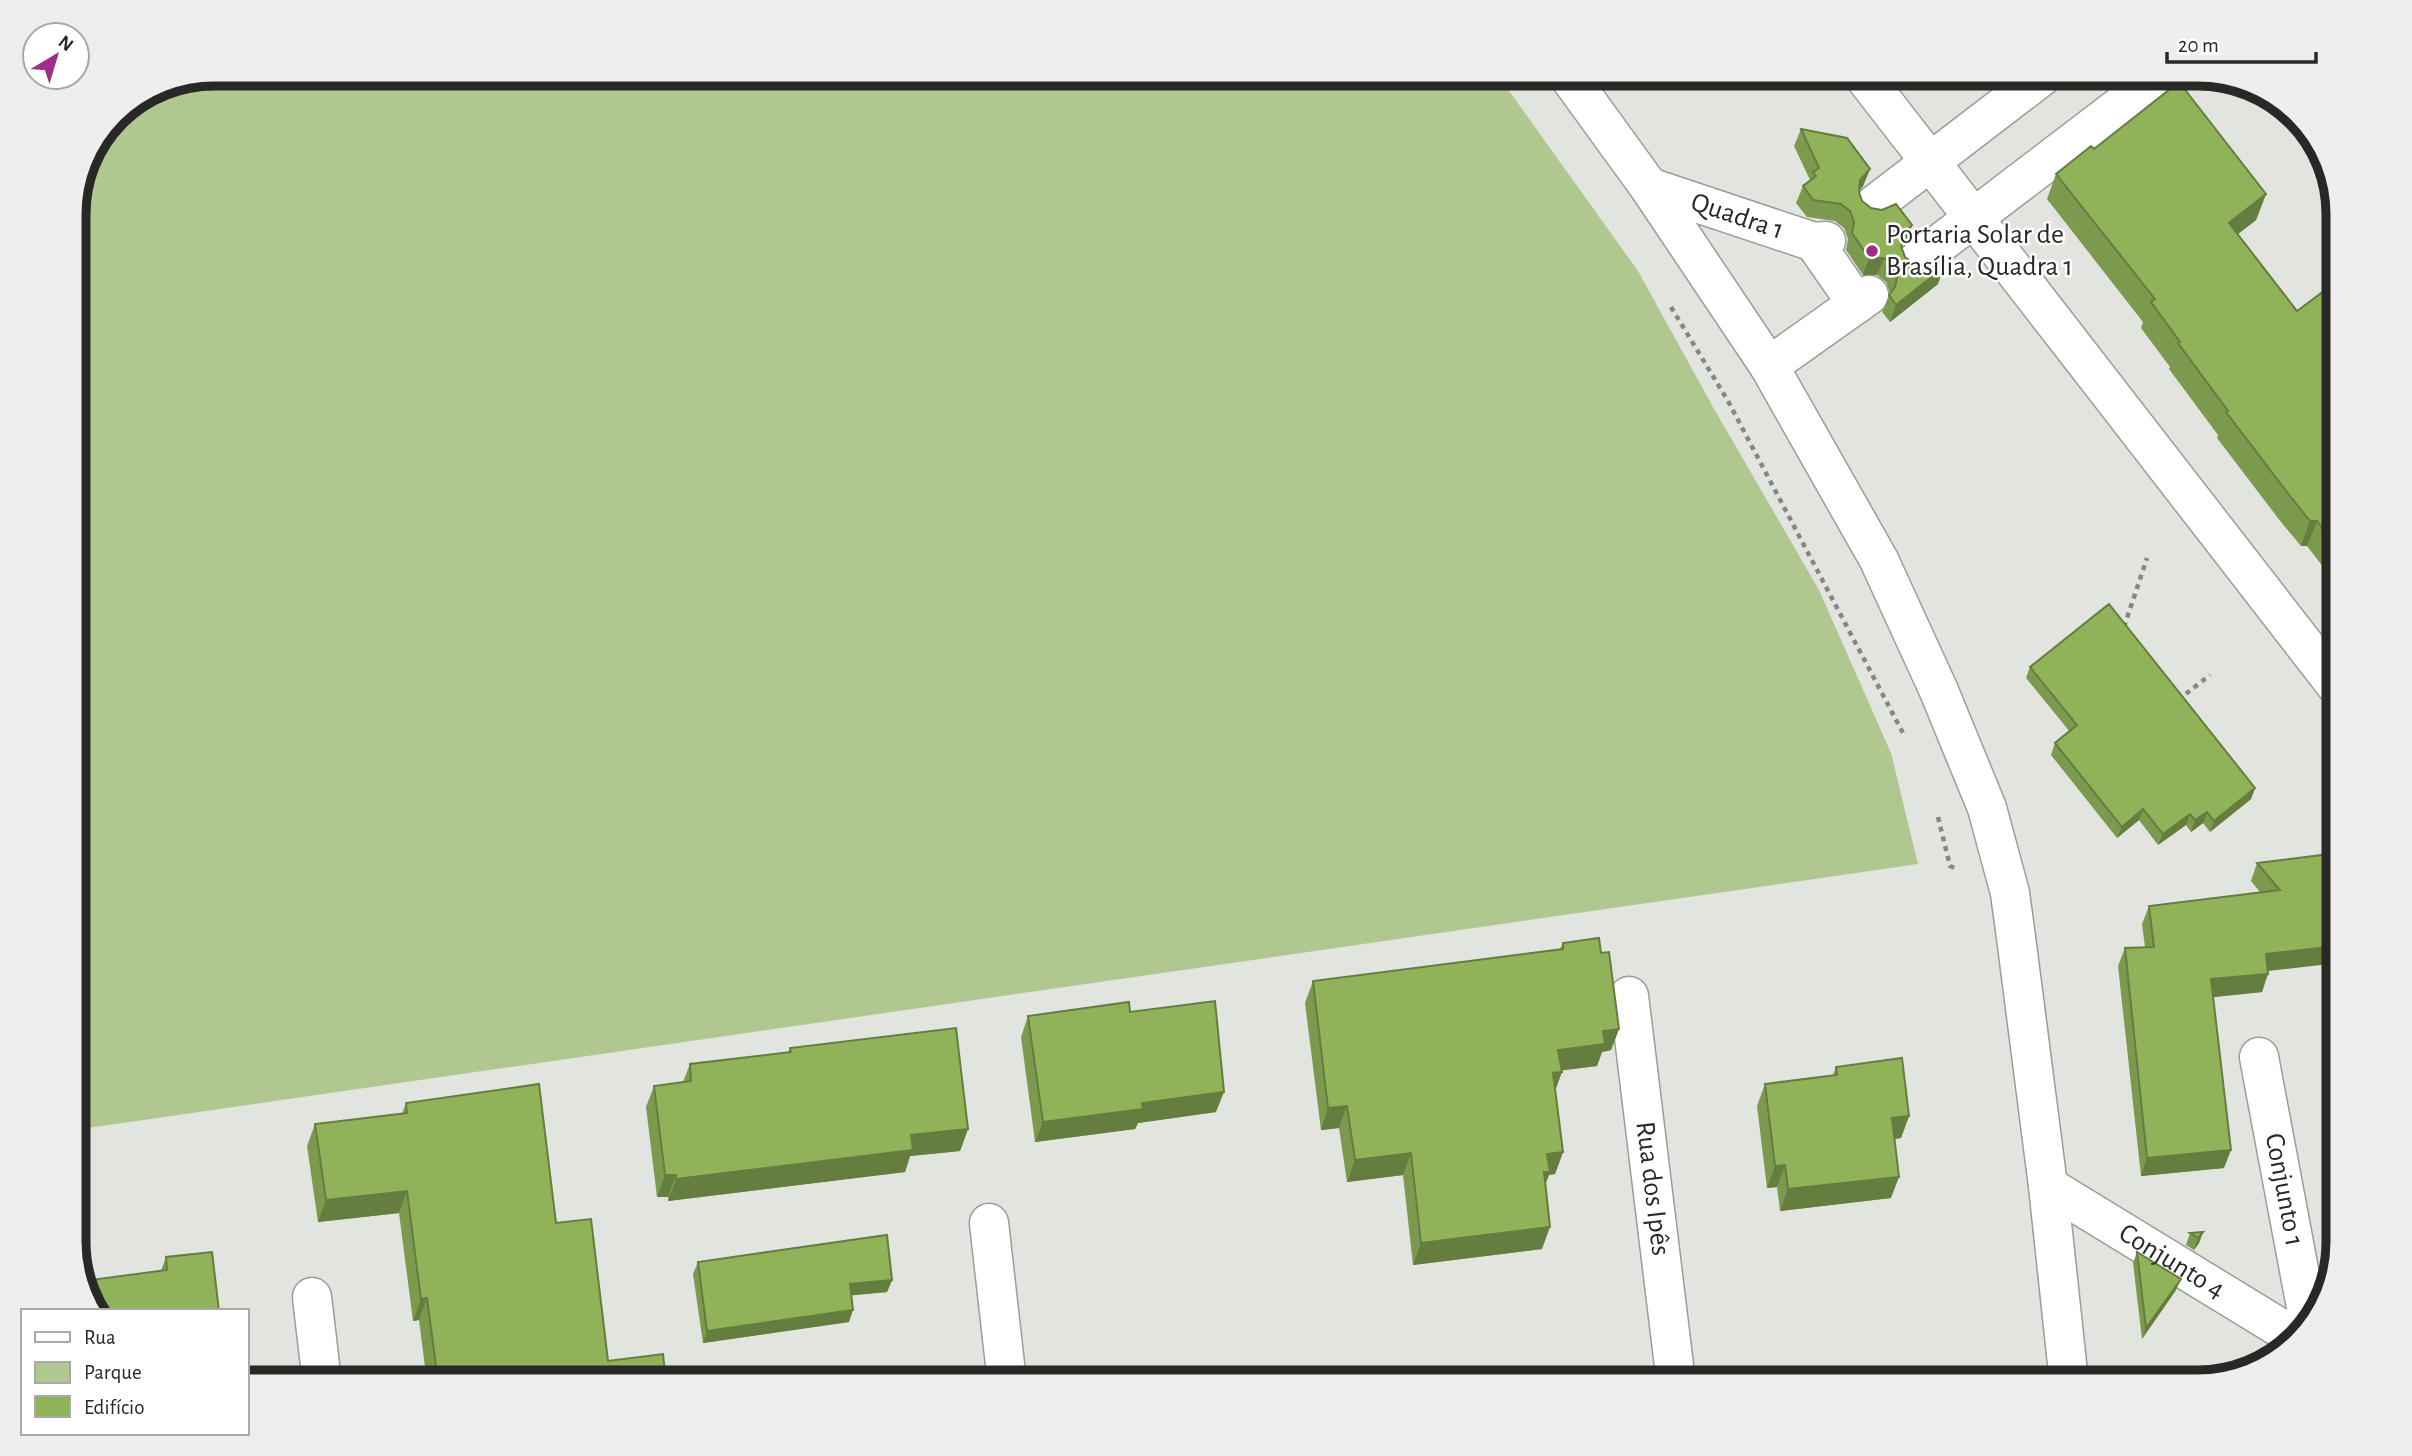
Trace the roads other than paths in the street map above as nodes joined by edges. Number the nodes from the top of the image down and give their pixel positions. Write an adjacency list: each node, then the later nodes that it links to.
1 (1576, 86): 6 (street)
2 (1871, 86): 5 (street)
3 (2029, 86): 5 (street)
4 (2146, 86): 8 (street)
5 (1930, 161): 7 (street); 8 (street)
6 (1649, 187): 10 (street); 10 (street, Quadra 1)
7 (1874, 205)
8 (1975, 217): 9 (street); 11 (street)
9 (1917, 261)
10 (1769, 366): 14 (street)
11 (2326, 672)
12 (1629, 996): 21 (street, Rua dos Ipês)
13 (2259, 1056): 17 (street, Conjunto 1)
14 (2048, 1186): 18 (street, Conjunto 4); 22 (street)
15 (989, 1223): 20 (street)
16 (312, 1297): 19 (street)
17 (2307, 1310)
18 (2289, 1333)
19 (321, 1370)
20 (1006, 1370)
21 (1675, 1370)
22 (2068, 1370)

